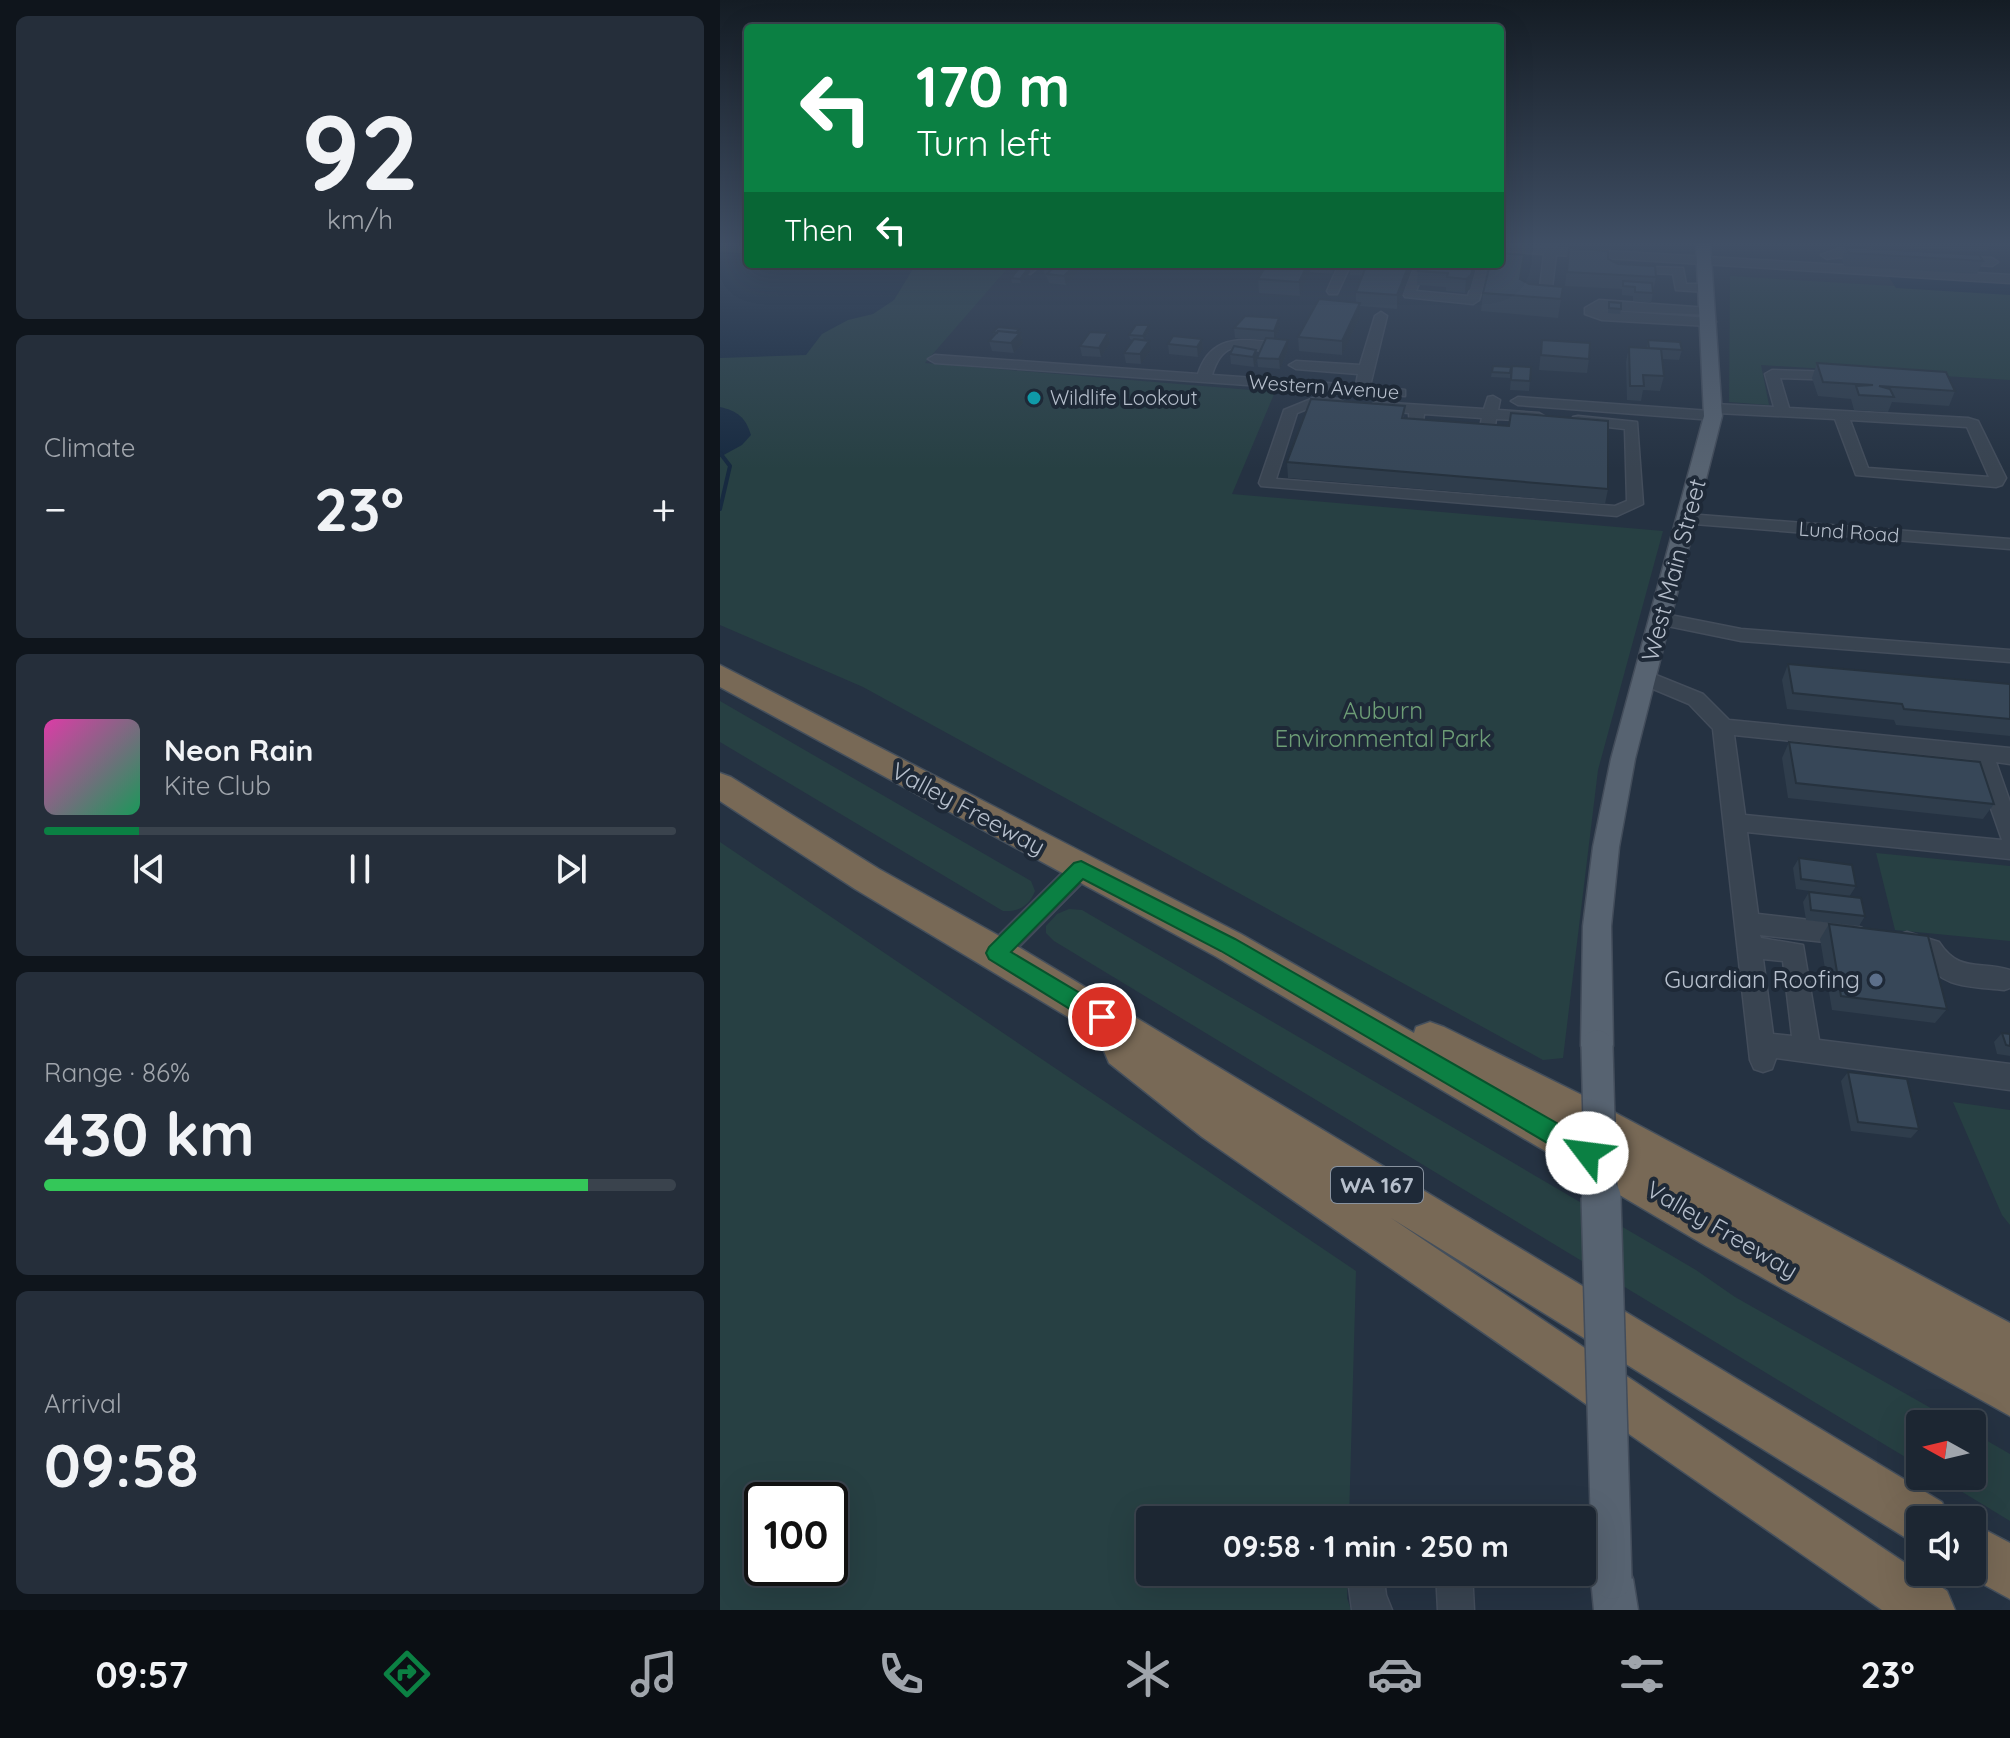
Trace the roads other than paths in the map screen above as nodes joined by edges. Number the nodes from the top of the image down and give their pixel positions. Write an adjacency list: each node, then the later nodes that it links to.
1 (1380, 318): 6 (street)
2 (1708, 318): 11 (main road, West Main Street)
3 (1279, 347): 8 (street)
4 (935, 359): 8 (street, Western Avenue)
5 (1296, 365): 6 (street)
6 (1366, 370): 9 (street)
7 (1857, 377): 12 (street)
8 (1204, 378): 9 (street, Western Avenue)
9 (1362, 390): 10 (street, Western Avenue)
10 (1492, 406): 10 (street); 11 (street, Western Avenue)
11 (1714, 412): 12 (street, Western Avenue); 14 (main road, West Main Street)
12 (1783, 412): 13 (street, Western Avenue)
13 (1841, 415): 13 (street, Western Avenue)
14 (1687, 519): 15 (street, Lund Road); 16 (main road, West Main Street)
15 (2010, 544)
16 (1660, 619): 17 (street); 19 (main road, West Main Street)
17 (2010, 656)
18 (720, 675): 27 (highway, Valley Freeway)
19 (1646, 678): 20 (street, West Main Street); 41 (main road, bridge)
20 (1723, 727): 21 (street); 24 (street)
21 (1983, 754): 22 (street); 25 (street)
22 (2010, 756)
23 (720, 785): 29 (highway, WA 167)
24 (1734, 822): 26 (street); 28 (street)
25 (2010, 835)
26 (2010, 850)
27 (1081, 869): 29 (street); 30 (highway, Valley Freeway)
28 (1748, 935): 31 (street); 32 (street); 32 (street)
29 (997, 953): 36 (highway, WA 167); 44 (highway)
30 (1265, 966): 34 (highway); 35 (highway, Valley Freeway)
31 (2004, 979)
32 (1807, 1050): 33 (street)
33 (2010, 1077)
34 (2010, 1348)
35 (2010, 1392)
36 (1906, 1509)
37 (1986, 1558): 38 (highway)
38 (2010, 1573)
39 (1366, 1586): 42 (street)
40 (1455, 1586): 43 (street)
41 (1614, 1594)
42 (1374, 1610)
43 (1456, 1610)
44 (1928, 1610)

